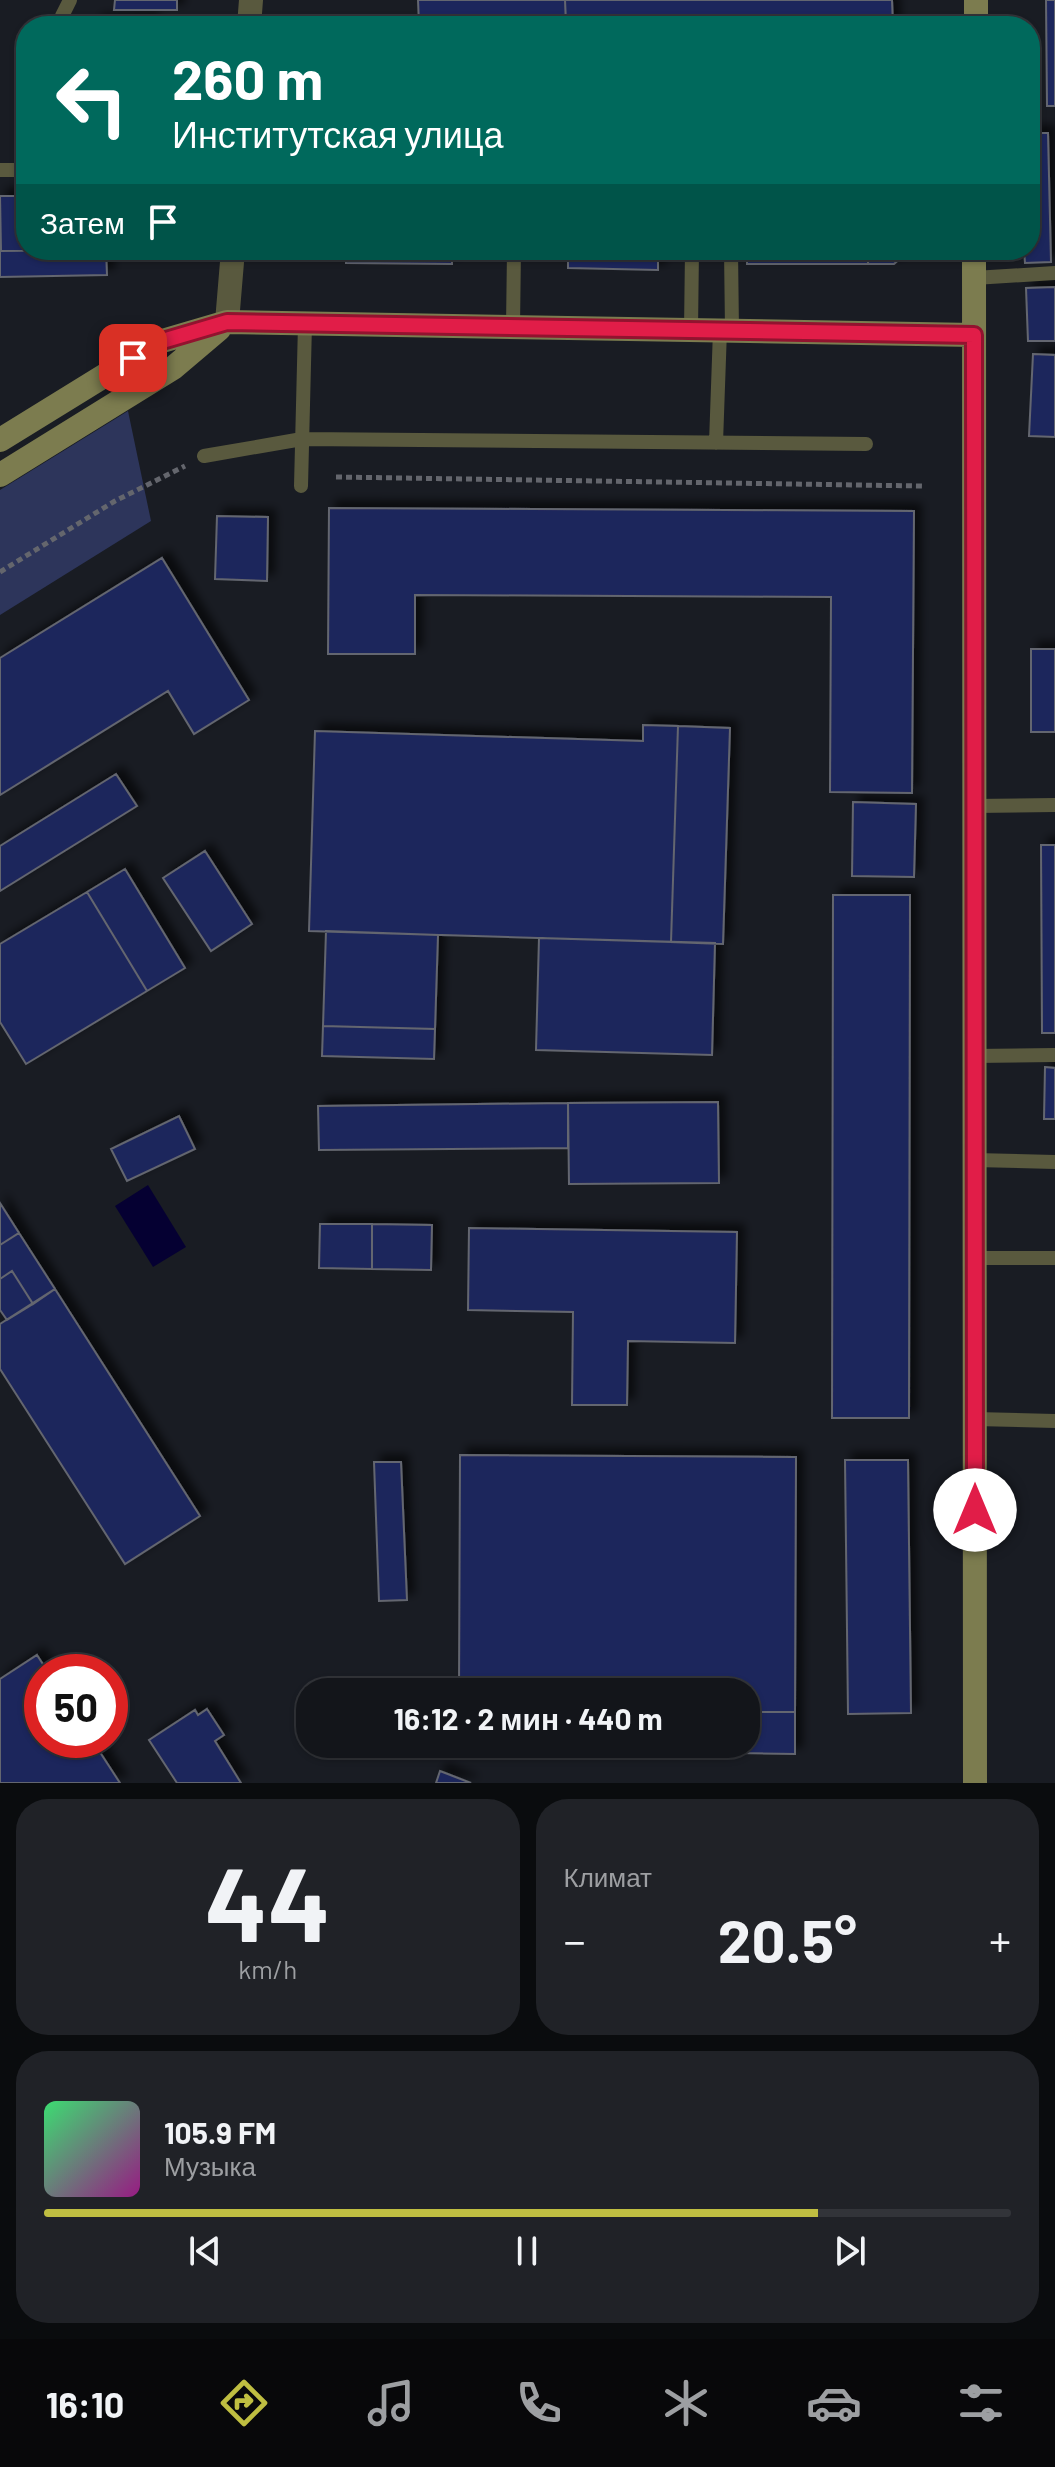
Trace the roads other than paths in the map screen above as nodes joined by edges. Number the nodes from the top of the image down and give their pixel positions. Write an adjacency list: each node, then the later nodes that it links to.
1 (232, 260): 8 (street)
2 (514, 260): 10 (lane)
3 (692, 260): 11 (lane)
4 (730, 260): 12 (lane)
5 (974, 260): 7 (main road)
6 (1055, 273): 7 (lane)
7 (974, 278): 13 (main road)
8 (227, 322): 9 (main road); 15 (main road); 19 (main road)
9 (305, 324): 10 (main road); 14 (lane)
10 (513, 327): 11 (main road)
11 (691, 330): 12 (main road)
12 (726, 330): 13 (main road); 16 (lane)
13 (974, 335): 22 (main road)
14 (302, 439): 16 (lane); 18 (lane); 20 (lane)
15 (0, 440)
16 (716, 443): 17 (lane)
17 (866, 444)
18 (204, 456)
19 (0, 475)
20 (301, 486)
21 (1055, 805): 22 (lane)
22 (974, 806): 24 (main road)
23 (1055, 1055): 24 (lane)
24 (974, 1056): 25 (main road)
25 (974, 1160): 26 (lane); 27 (main road)
26 (1055, 1162)
27 (974, 1258): 28 (lane); 29 (main road)
28 (1055, 1258)
29 (975, 1419): 30 (lane); 31 (main road)
30 (1055, 1421)
31 (975, 1783)

